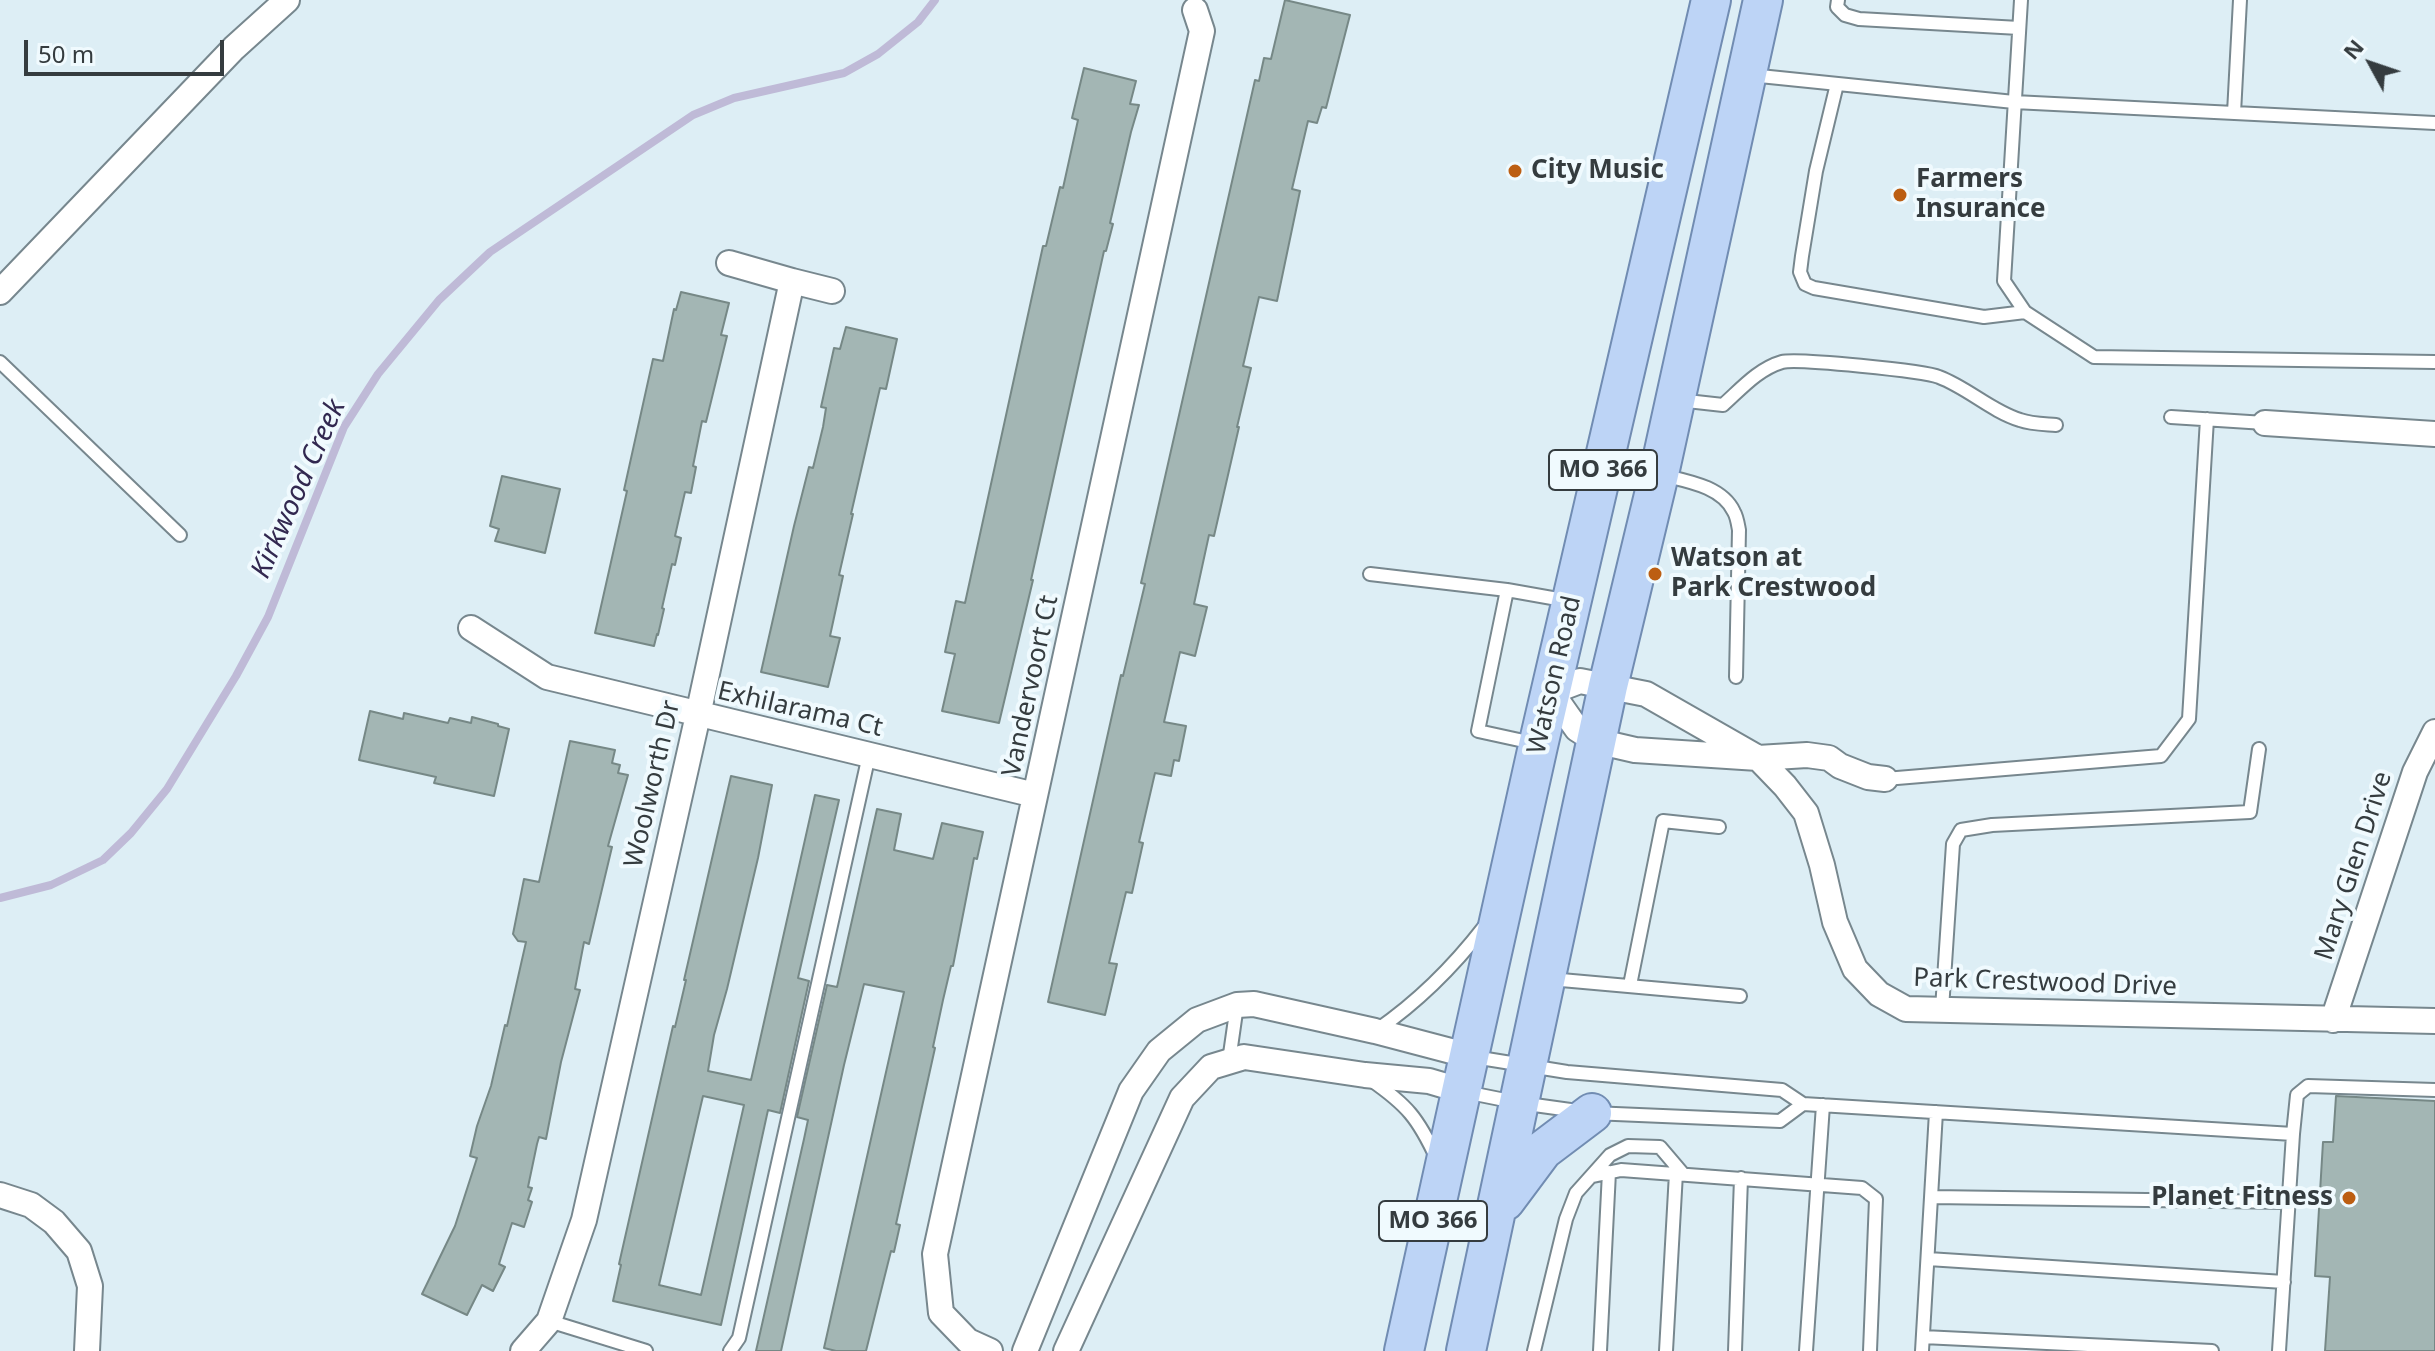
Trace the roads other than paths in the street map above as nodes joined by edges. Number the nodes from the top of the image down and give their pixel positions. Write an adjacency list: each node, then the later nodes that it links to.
1 (287, 0): 17 (street)
2 (1711, 0): 31 (main road, Watson Road / MO 366)
3 (1763, 0): 9 (main road, Watson Road / MO 366)
4 (1838, 0): 8 (lane)
5 (2021, 0): 8 (lane)
6 (2240, 0): 12 (lane)
7 (1195, 10): 44 (street, Vandervoort Ct)
8 (2019, 28): 11 (lane)
9 (1747, 74): 10 (lane); 21 (main road, Watson Road / MO 366)
10 (1837, 84): 11 (lane); 18 (lane)
11 (2014, 102): 12 (lane); 18 (lane)
12 (2234, 113): 13 (lane)
13 (2435, 123)
14 (729, 263): 15 (street)
15 (792, 281): 16 (street); 36 (street, Woolworth Dr)
16 (832, 291)
17 (0, 292)
18 (2025, 312): 20 (lane)
19 (0, 362): 28 (lane)
20 (2435, 362)
21 (1675, 400): 25 (lane); 27 (main road, Watson Road / MO 366)
22 (2171, 417): 23 (lane)
23 (2207, 419): 24 (lane); 43 (lane)
24 (2265, 423): 26 (street)
25 (2056, 425)
26 (2435, 434)
27 (1659, 474): 33 (lane); 34 (main road, Watson Road / MO 366)
28 (180, 535)
29 (1370, 574): 30 (lane)
30 (1507, 590): 31 (lane); 39 (lane)
31 (1572, 601): 35 (main road, Watson Road / MO 366)
32 (471, 628): 36 (street, Exhilarama Ct)
33 (1736, 677)
34 (1608, 686): 35 (street, Park Crestwood Drive); 38 (main road, Watson Road / MO 366); 42 (street, Park Crestwood Drive)
35 (1551, 692): 38 (street); 39 (main road, Watson Road / MO 366)
36 (698, 715): 41 (street, Exhilarama Ct); 77 (street, Woolworth Dr)
37 (2435, 732): 52 (street, Mary Glen Drive)
38 (1596, 741): 42 (street); 47 (main road, Watson Road / MO 366)
39 (1538, 744): 46 (main road, Watson Road / MO 366)
40 (2259, 749): 51 (lane)
41 (869, 755): 44 (street, Exhilarama Ct); 82 (lane)
42 (1758, 758): 43 (street); 51 (street, Park Crestwood Drive)
43 (1885, 779)
44 (1035, 795): 83 (street, Vandervoort Ct)
45 (1719, 827): 48 (lane)
46 (1503, 903): 54 (lane); 56 (main road, Watson Road / MO 366)
47 (1547, 979): 48 (lane); 58 (main road, Watson Road / MO 366)
48 (1630, 985): 49 (lane)
49 (1740, 996)
50 (1237, 1005): 54 (street); 55 (lane); 84 (street)
51 (1942, 1009): 52 (street, Park Crestwood Drive)
52 (2333, 1020): 53 (street, Park Crestwood Drive)
53 (2435, 1021)
54 (1375, 1031): 56 (street)
55 (1229, 1061): 57 (street); 85 (street)
56 (1467, 1074): 57 (street); 58 (lane); 58 (lane); 66 (main road, Watson Road / MO 366)
57 (1365, 1075): 66 (lane)
58 (1524, 1084): 60 (lane); 63 (lane); 74 (main road, Watson Road / MO 366)
59 (2435, 1090): 64 (lane)
60 (1803, 1104): 61 (lane); 63 (lane)
61 (1823, 1105): 62 (lane); 70 (lane)
62 (1936, 1112): 64 (lane); 71 (lane)
63 (1592, 1113): 74 (main road)
64 (2293, 1134): 73 (lane)
65 (1609, 1172): 67 (lane); 68 (lane); 89 (lane)
66 (1444, 1174): 86 (main road, Watson Road / MO 366)
67 (1680, 1174): 68 (lane); 69 (lane); 90 (lane)
68 (1593, 1176): 88 (lane)
69 (1741, 1178): 70 (lane); 91 (lane)
70 (1816, 1183): 92 (lane); 93 (lane)
71 (1932, 1197): 73 (lane); 75 (lane)
72 (10, 1198): 79 (street)
73 (2289, 1202): 76 (lane)
74 (1496, 1213): 87 (main road, Watson Road / MO 366)
75 (1928, 1259): 76 (lane); 78 (lane)
76 (2284, 1282): 95 (lane)
77 (549, 1321): 80 (street, Woolworth Dr); 81 (lane)
78 (1923, 1344): 94 (lane)
79 (87, 1351)
80 (523, 1351)
81 (646, 1351)
82 (730, 1351)
83 (990, 1351)
84 (1025, 1351)
85 (1066, 1351)
86 (1404, 1351)
87 (1466, 1351)
88 (1534, 1351)
89 (1600, 1351)
90 (1666, 1351)
91 (1735, 1351)
92 (1806, 1351)
93 (1870, 1351)
94 (2212, 1351)
95 (2279, 1351)

